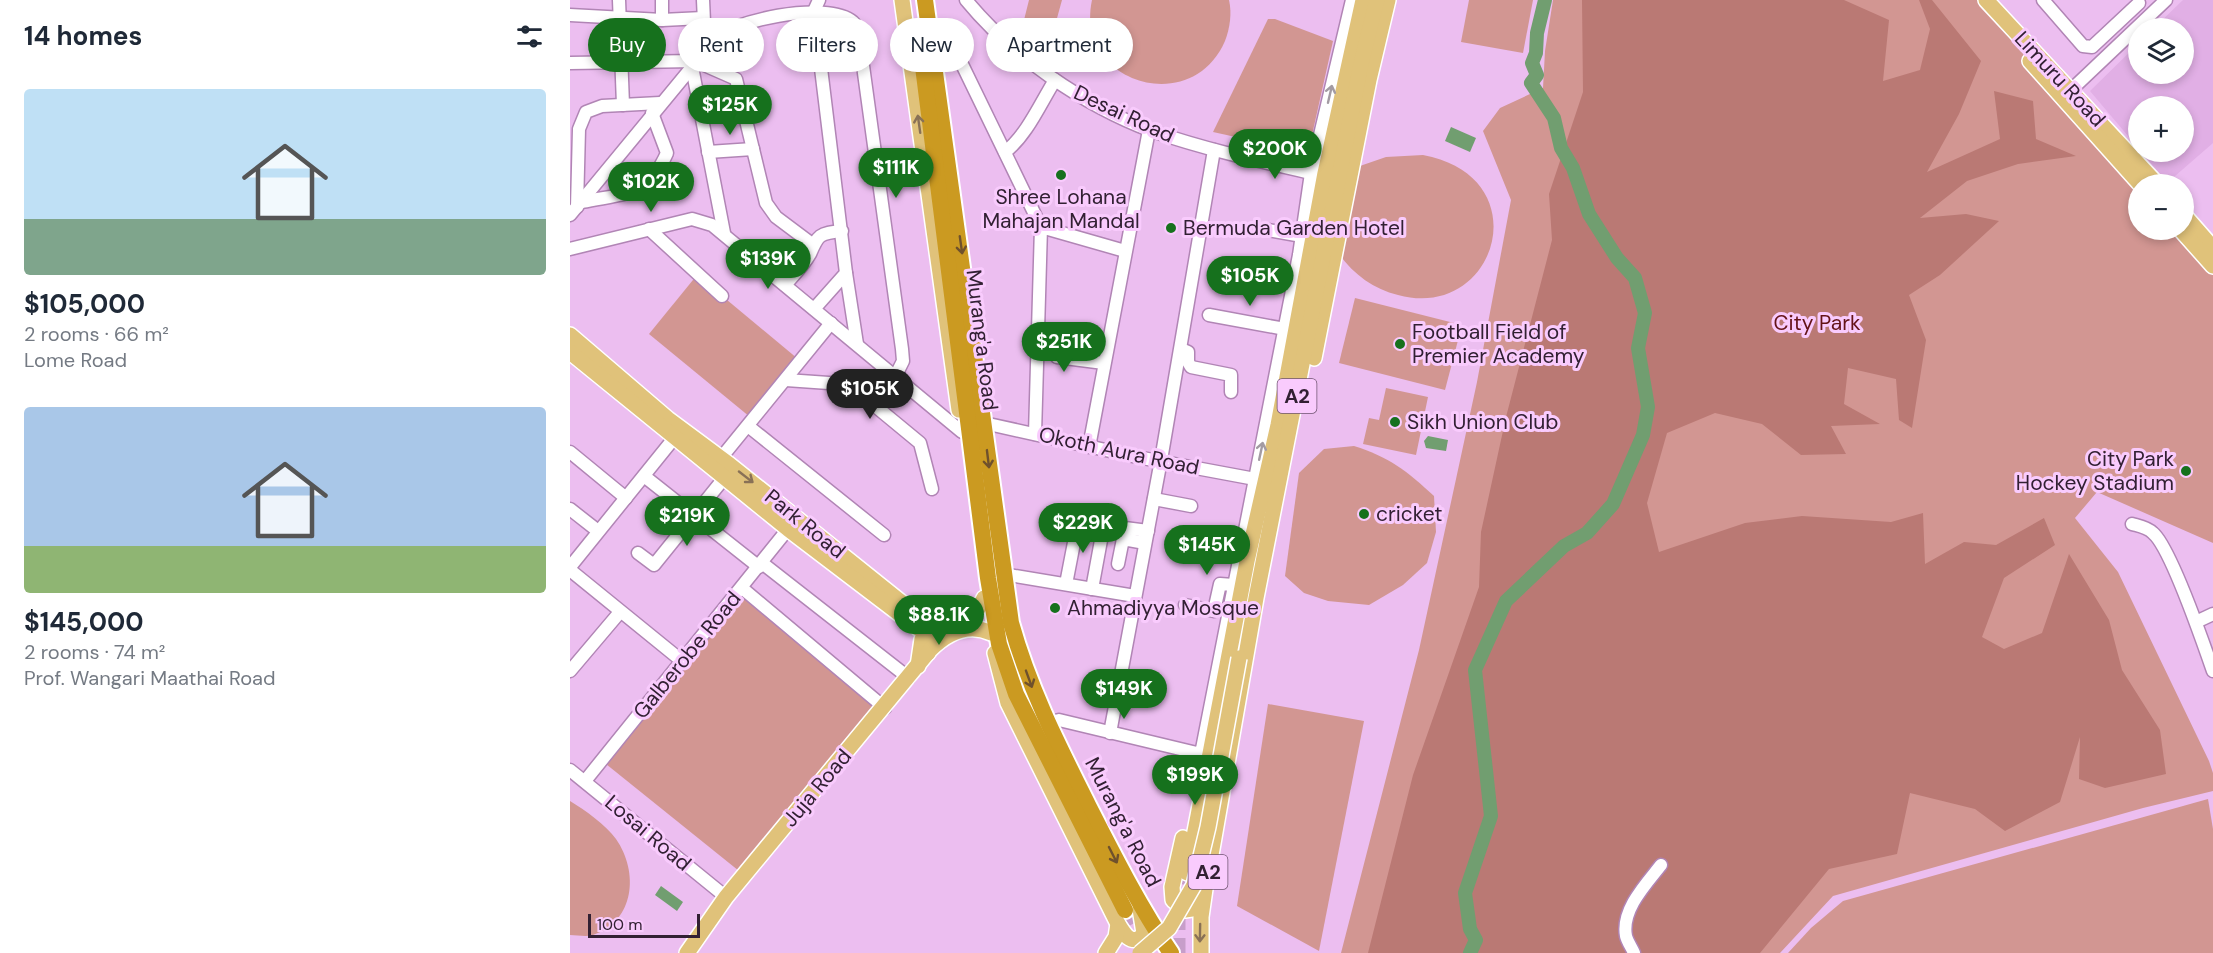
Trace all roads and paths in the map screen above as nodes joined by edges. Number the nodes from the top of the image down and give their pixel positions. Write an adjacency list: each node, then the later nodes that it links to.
1 (620, 0): 18 (street)
2 (662, 0): 21 (street)
3 (703, 0): 22 (street)
4 (902, 0): 80 (main road, Murang'a Road, one-way to 4)
5 (966, 0): 33 (street, Desai Road)
6 (1352, 0): 42 (street, one-way to 6)
7 (1363, 0): 101 (main road, A2)
8 (1377, 0): 110 (main road, A2)
9 (1388, 0): 110 (main road)
10 (1976, 0): 34 (main road, Limuru Road)
11 (1986, 0): 34 (main road, Limuru Road)
12 (2043, 0): 15 (street)
13 (2166, 0): 19 (street)
14 (924, 2): 24 (highway, Murang'a Road); 126 (highway, Murang'a Road)
15 (2137, 2): 19 (street)
16 (817, 6): 23 (street); 52 (street); 75 (street)
17 (570, 15): 18 (street)
18 (620, 17): 20 (street)
19 (2147, 17): 34 (street)
20 (634, 18)
21 (662, 18)
22 (703, 18)
23 (761, 18)
24 (927, 18)
25 (570, 63): 26 (street)
26 (588, 63)
27 (621, 72): 35 (street)
28 (686, 72): 36 (street)
29 (694, 72): 40 (street)
30 (716, 72): 38 (street)
31 (936, 72): 78 (highway, Murang'a Road, one-way to 78)
32 (966, 72): 41 (street)
33 (1055, 80): 37 (street, Desai Road); 41 (street)
34 (2066, 93): 43 (main road, Limuru Road); 44 (main road, Limuru Road)
35 (623, 105): 36 (street); 46 (street)
36 (656, 108): 46 (street); 46 (street)
37 (1149, 129): 39 (street, Desai Road); 59 (street)
38 (753, 149): 40 (street); 56 (street)
39 (1214, 150): 42 (street, Desai Road); 71 (street)
40 (708, 152): 45 (street)
41 (1005, 152): 49 (street)
42 (1311, 174): 54 (street)
43 (2132, 174)
44 (2147, 174)
45 (719, 207): 47 (street); 53 (street)
46 (576, 208)
47 (700, 219): 50 (street); 53 (street)
48 (2194, 226): 57 (main road)
49 (1041, 227): 59 (street); 69 (street)
50 (649, 229): 58 (street); 63 (street)
51 (1268, 230): 54 (street)
52 (842, 231): 56 (street); 61 (street)
53 (724, 233): 62 (street)
54 (1302, 236): 67 (street)
55 (2190, 240): 60 (main road)
56 (812, 244): 62 (street)
57 (2213, 248)
58 (570, 249)
59 (1125, 251): 73 (street)
60 (2213, 266)
61 (846, 273): 64 (street); 70 (street)
62 (785, 285): 64 (street)
63 (722, 296)
64 (814, 309): 66 (street)
65 (1209, 315): 67 (street)
66 (831, 323): 70 (street); 76 (street)
67 (1285, 329): 89 (street, one-way to 67)
68 (570, 335): 74 (main road, Park Road)
69 (1037, 339): 73 (street); 81 (street)
70 (857, 344): 75 (street)
71 (1181, 350): 77 (street); 86 (street)
72 (570, 352): 74 (main road, Park Road)
73 (1104, 363): 83 (street)
74 (605, 372): 82 (main road, Park Road); 85 (main road, Park Road)
75 (896, 375): 80 (street)
76 (786, 380): 79 (street); 90 (street)
77 (1231, 393)
78 (984, 423): 81 (street, Okoth Aura Road); 109 (highway, Murang'a Road, one-way to 109)
79 (748, 426): 85 (street); 100 (street)
80 (962, 432): 116 (main road, Murang'a Road)
81 (1035, 434): 83 (street, Okoth Aura Road)
82 (675, 437): 87 (street); 88 (main road, Park Road)
83 (1089, 447): 86 (street, Okoth Aura Road)
84 (570, 452): 91 (street)
85 (721, 458): 124 (main road, Park Road, one-way to 124)
86 (1161, 460): 89 (street, Okoth Aura Road); 92 (street)
87 (644, 476): 91 (street); 95 (street)
88 (725, 477): 95 (street); 98 (main road, Park Road)
89 (1255, 479): 112 (street)
90 (932, 489)
91 (626, 498): 99 (street)
92 (1154, 499): 93 (street); 102 (street)
93 (1191, 506)
94 (570, 509): 99 (street)
95 (693, 515): 105 (street); 107 (street)
96 (1104, 524): 102 (street); 111 (street); 114 (street)
97 (2132, 525): 123 (street)
98 (789, 529): 107 (street, Galberobe Road); 124 (main road, Park Road)
99 (598, 531): 104 (street)
100 (884, 535)
101 (1254, 535): 128 (main road); 140 (main road, A2)
102 (1147, 537): 106 (street); 115 (street)
103 (570, 548): 104 (street)
104 (584, 549): 108 (street)
105 (638, 553)
106 (1118, 564)
107 (760, 565): 113 (street, Galberobe Road); 132 (street)
108 (570, 569): 120 (street)
109 (1003, 574): 111 (street); 134 (highway, Murang'a Road, one-way to 134)
110 (1261, 576): 117 (main road, A2)
111 (1066, 584): 114 (street)
112 (1233, 585): 119 (street); 121 (street)
113 (742, 588): 129 (street, Galberobe Road); 133 (street)
114 (1092, 589): 115 (street)
115 (1135, 597): 135 (street)
116 (984, 598): 124 (main road); 125 (main road, Murang'a Road)
117 (1257, 598): 128 (main road); 141 (main road, A2)
118 (1185, 605): 119 (street)
119 (1214, 611): 121 (street)
120 (620, 612): 129 (street); 130 (street)
121 (1227, 614): 136 (street)
122 (2213, 614): 123 (street)
123 (2196, 622): 131 (street)
124 (922, 628): 127 (main road); 132 (main road)
125 (991, 633): 126 (main road, Murang'a Road); 127 (main road, Juja Road)
126 (998, 650): 143 (highway, Murang'a Road)
127 (927, 653): 132 (main road, Juja Road)
128 (1239, 658): 148 (main road, bridge)
129 (682, 661): 138 (street, Galberobe Road)
130 (570, 671)
131 (2213, 671)
132 (913, 672): 133 (main road, Juja Road)
133 (885, 708): 142 (main road, Juja Road)
134 (1047, 723): 135 (street); 143 (highway, Murang'a Road, one-way to 143)
135 (1110, 732): 136 (street)
136 (1201, 754): 141 (main road)
137 (570, 770): 138 (street, Losai Road)
138 (585, 780): 142 (street, Losai Road)
139 (1661, 866): 151 (street)
140 (1186, 873)
141 (1205, 889): 150 (main road, A2, one-way to 150)
142 (726, 897): 144 (main road, Juja Road)
143 (1127, 913): 147 (main road); 149 (highway, Murang'a Road)
144 (705, 923): 145 (main road, Juja Road); 146 (main road, Juja Road)
145 (677, 953)
146 (687, 953)
147 (1106, 953)
148 (1140, 953)
149 (1171, 953)
150 (1201, 953)
151 (1634, 953)

